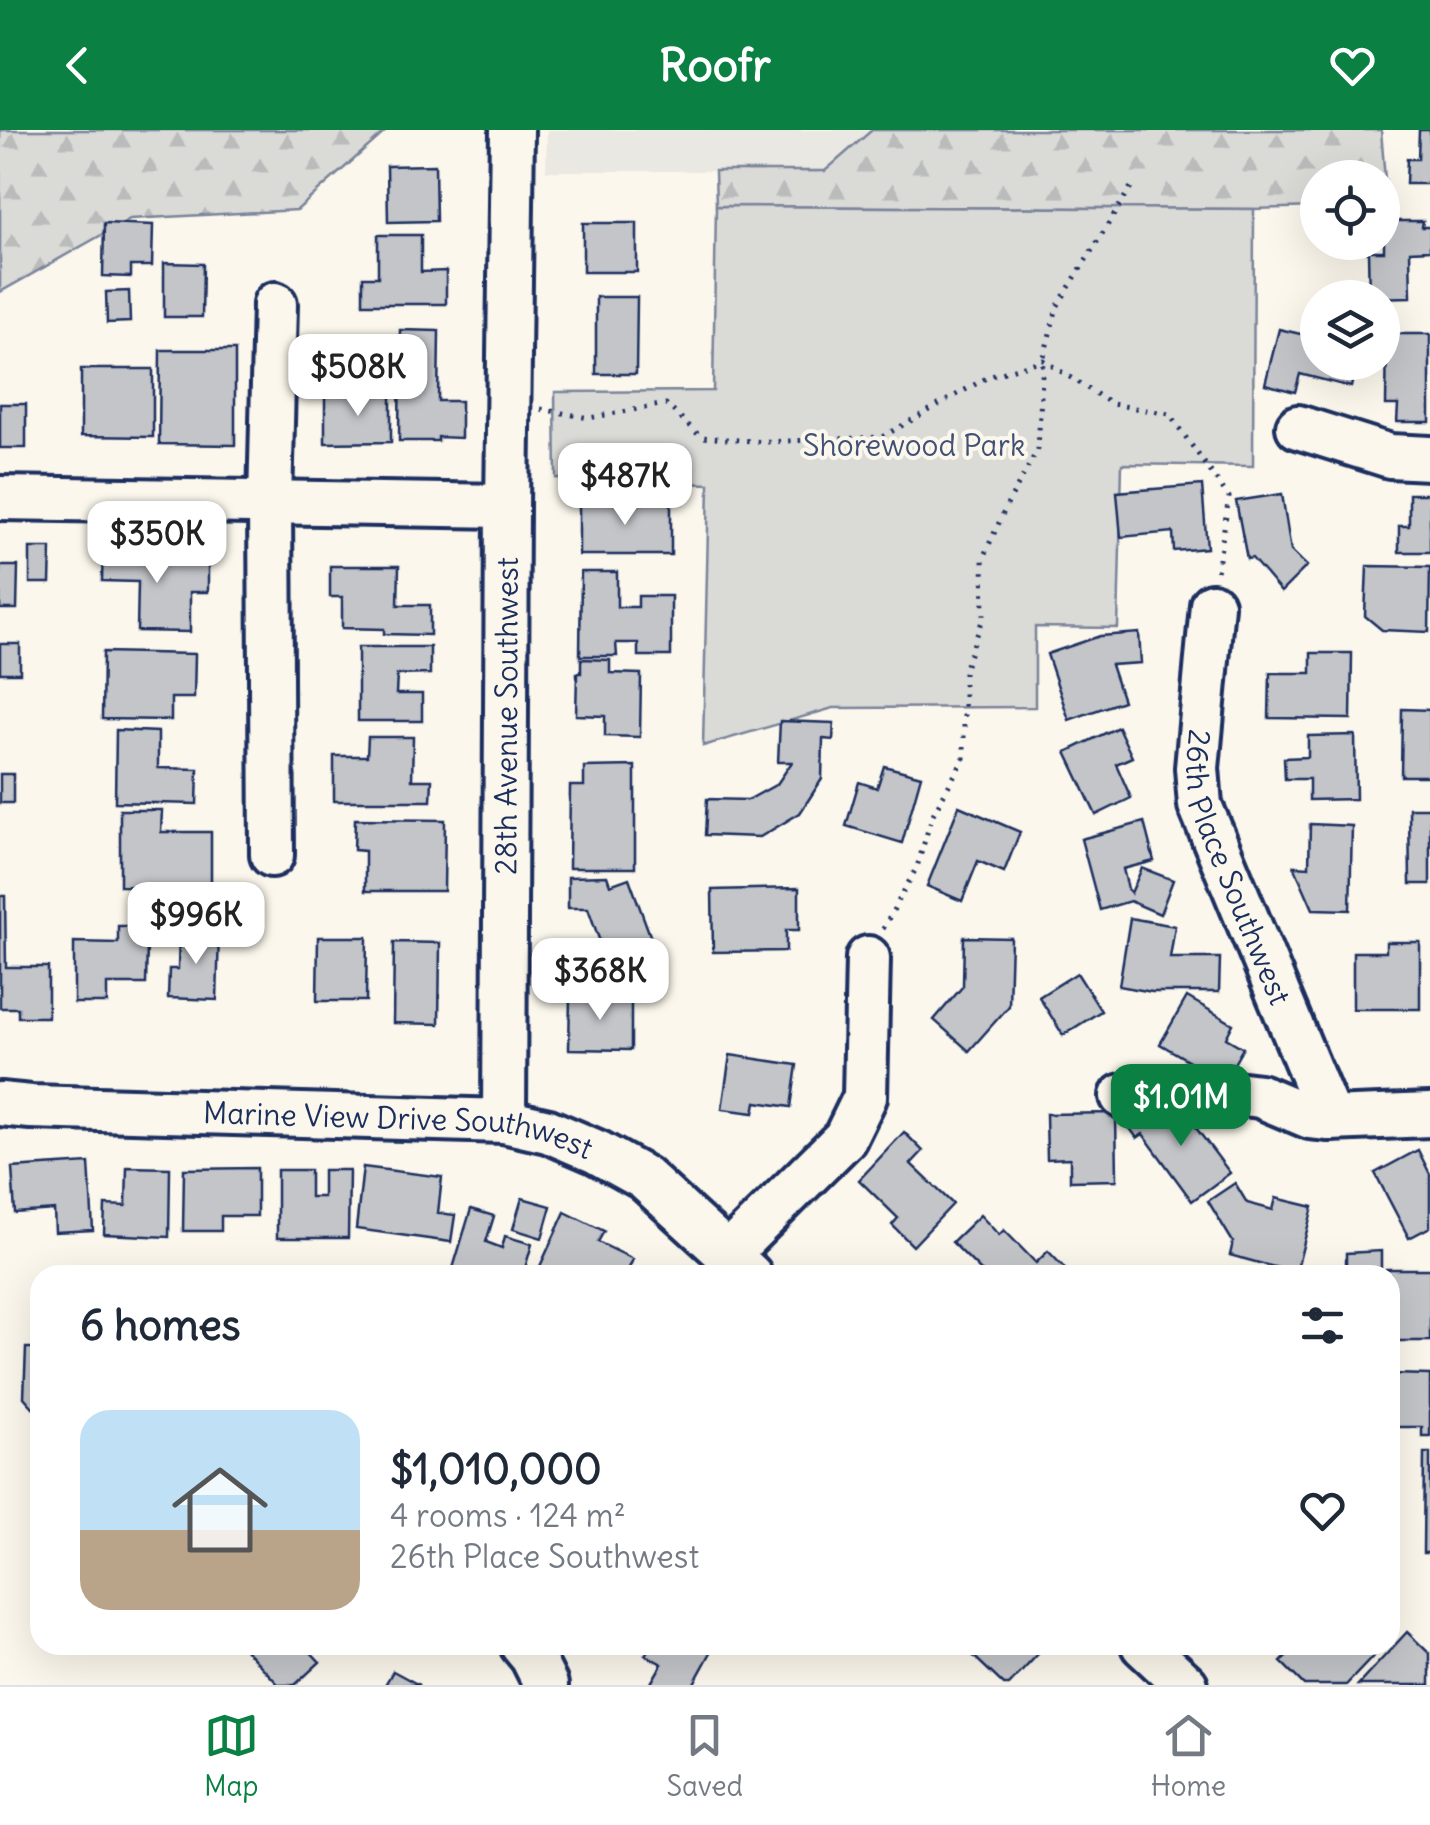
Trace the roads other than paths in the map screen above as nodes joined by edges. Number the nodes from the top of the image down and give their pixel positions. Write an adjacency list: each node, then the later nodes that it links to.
1 (512, 130): 7 (street, 28th Avenue Southwest)
2 (276, 304): 6 (street)
3 (1298, 428): 4 (street)
4 (1430, 458)
5 (0, 498): 6 (street)
6 (270, 502): 7 (street); 9 (street)
7 (507, 506): 15 (street, 28th Avenue Southwest)
8 (1212, 605): 14 (street, 26th Place Southwest)
9 (272, 855)
10 (868, 958): 16 (street)
11 (1122, 1096): 14 (street)
12 (0, 1104): 15 (street, Marine View Drive Southwest)
13 (1430, 1115): 14 (street)
14 (1330, 1119)
15 (504, 1121): 16 (street, Marine View Drive Southwest)
16 (739, 1265)
17 (1154, 1655): 18 (street)
18 (1186, 1685)

